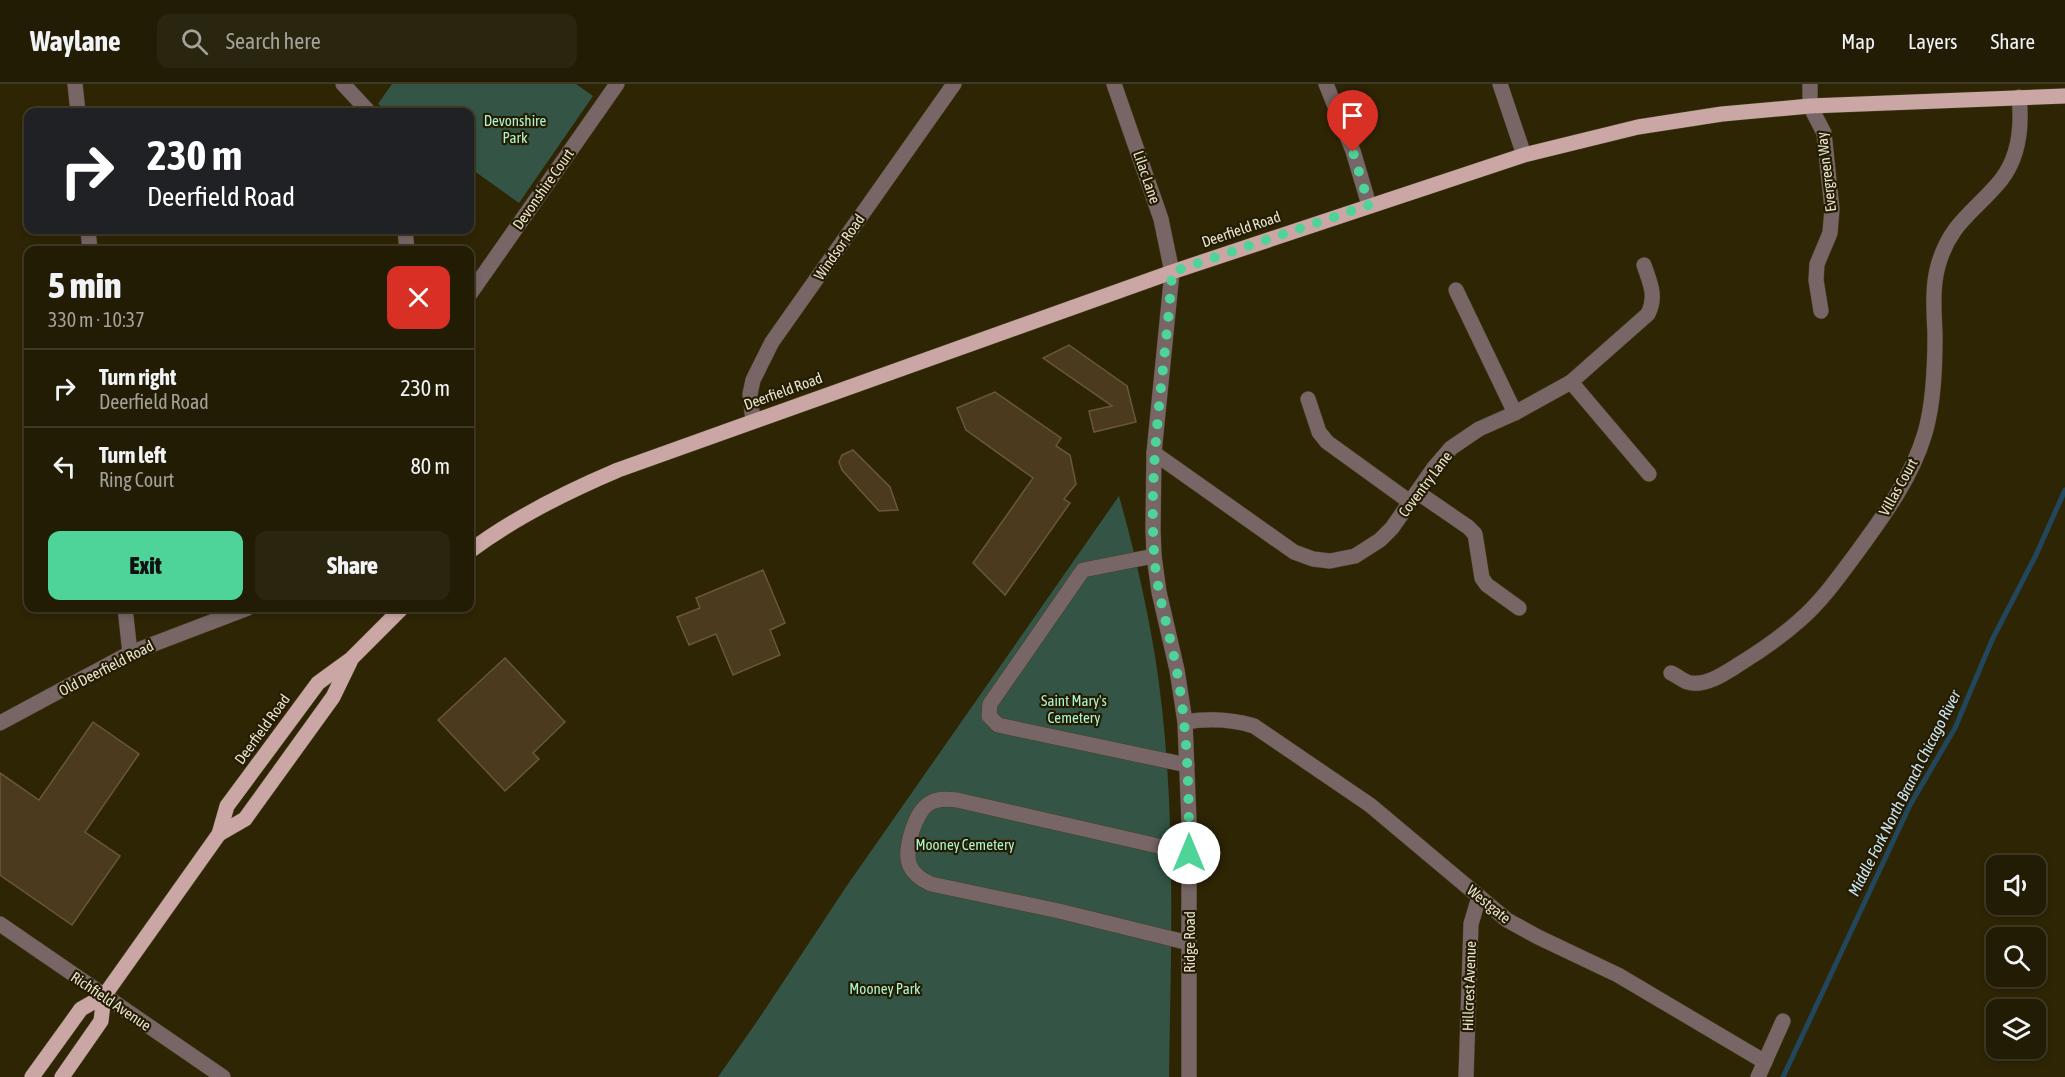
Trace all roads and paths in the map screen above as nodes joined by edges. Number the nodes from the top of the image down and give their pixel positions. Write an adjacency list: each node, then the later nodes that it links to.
1 (75, 84): 12 (street)
2 (343, 84): 13 (street)
3 (617, 84): 18 (street, Devonshire Court)
4 (954, 84): 24 (street, Windsor Road)
5 (1114, 84): 17 (street, Lilac Lane)
6 (1326, 84): 15 (street)
7 (1500, 84): 14 (street)
8 (1810, 84): 11 (street)
9 (2065, 96): 10 (main road, Deerfield Road)
10 (2019, 98): 11 (main road, Deerfield Road); 36 (street, Villas Court)
11 (1810, 105): 14 (main road, Deerfield Road); 20 (street, Evergreen Way)
12 (78, 108)
13 (365, 108)
14 (1524, 154): 15 (main road, Deerfield Road)
15 (1369, 205): 17 (main road, Deerfield Road)
16 (1644, 265): 21 (street, Coventry Lane)
17 (1172, 272): 24 (main road, Deerfield Road); 25 (street, Ridge Road)
18 (474, 288)
19 (1456, 290): 23 (street)
20 (1821, 310)
21 (1571, 382): 23 (street, Coventry Lane); 26 (street)
22 (1308, 399): 27 (street)
23 (1515, 413): 27 (street, Coventry Lane)
24 (753, 420): 28 (main road, Deerfield Road)
25 (1154, 453): 27 (street, Coventry Lane); 29 (street, Ridge Road)
26 (1649, 474)
27 (1414, 497): 30 (street)
28 (477, 541)
29 (1154, 556): 37 (street, Ridge Road); 39 (street)
30 (1519, 608)
31 (125, 612): 34 (street)
32 (238, 612): 34 (street, Old Deerfield Road)
33 (398, 612): 35 (main road, Deerfield Road)
34 (130, 653): 38 (street, Old Deerfield Road)
35 (351, 659): 40 (main road, Deerfield Road); 40 (main road, Deerfield Road)
36 (1671, 673)
37 (1185, 722): 39 (street, Ridge Road); 42 (street, Westgate)
38 (0, 723)
39 (1187, 765): 41 (street, Ridge Road)
40 (219, 834): 45 (main road, Deerfield Road)
41 (1189, 853): 44 (street, Ridge Road); 44 (street)
42 (1479, 897): 47 (street, Westgate); 52 (street, Hillcrest Avenue)
43 (0, 924): 45 (street, Richfield Avenue)
44 (1189, 943): 51 (street, Ridge Road)
45 (104, 996): 48 (main road, Deerfield Road); 49 (main road, Deerfield Road); 50 (street, Richfield Avenue)
46 (1783, 1021): 47 (street)
47 (1765, 1062): 53 (street)
48 (32, 1077)
49 (62, 1077)
50 (223, 1077)
51 (1189, 1077)
52 (1466, 1077)
53 (1758, 1077)

